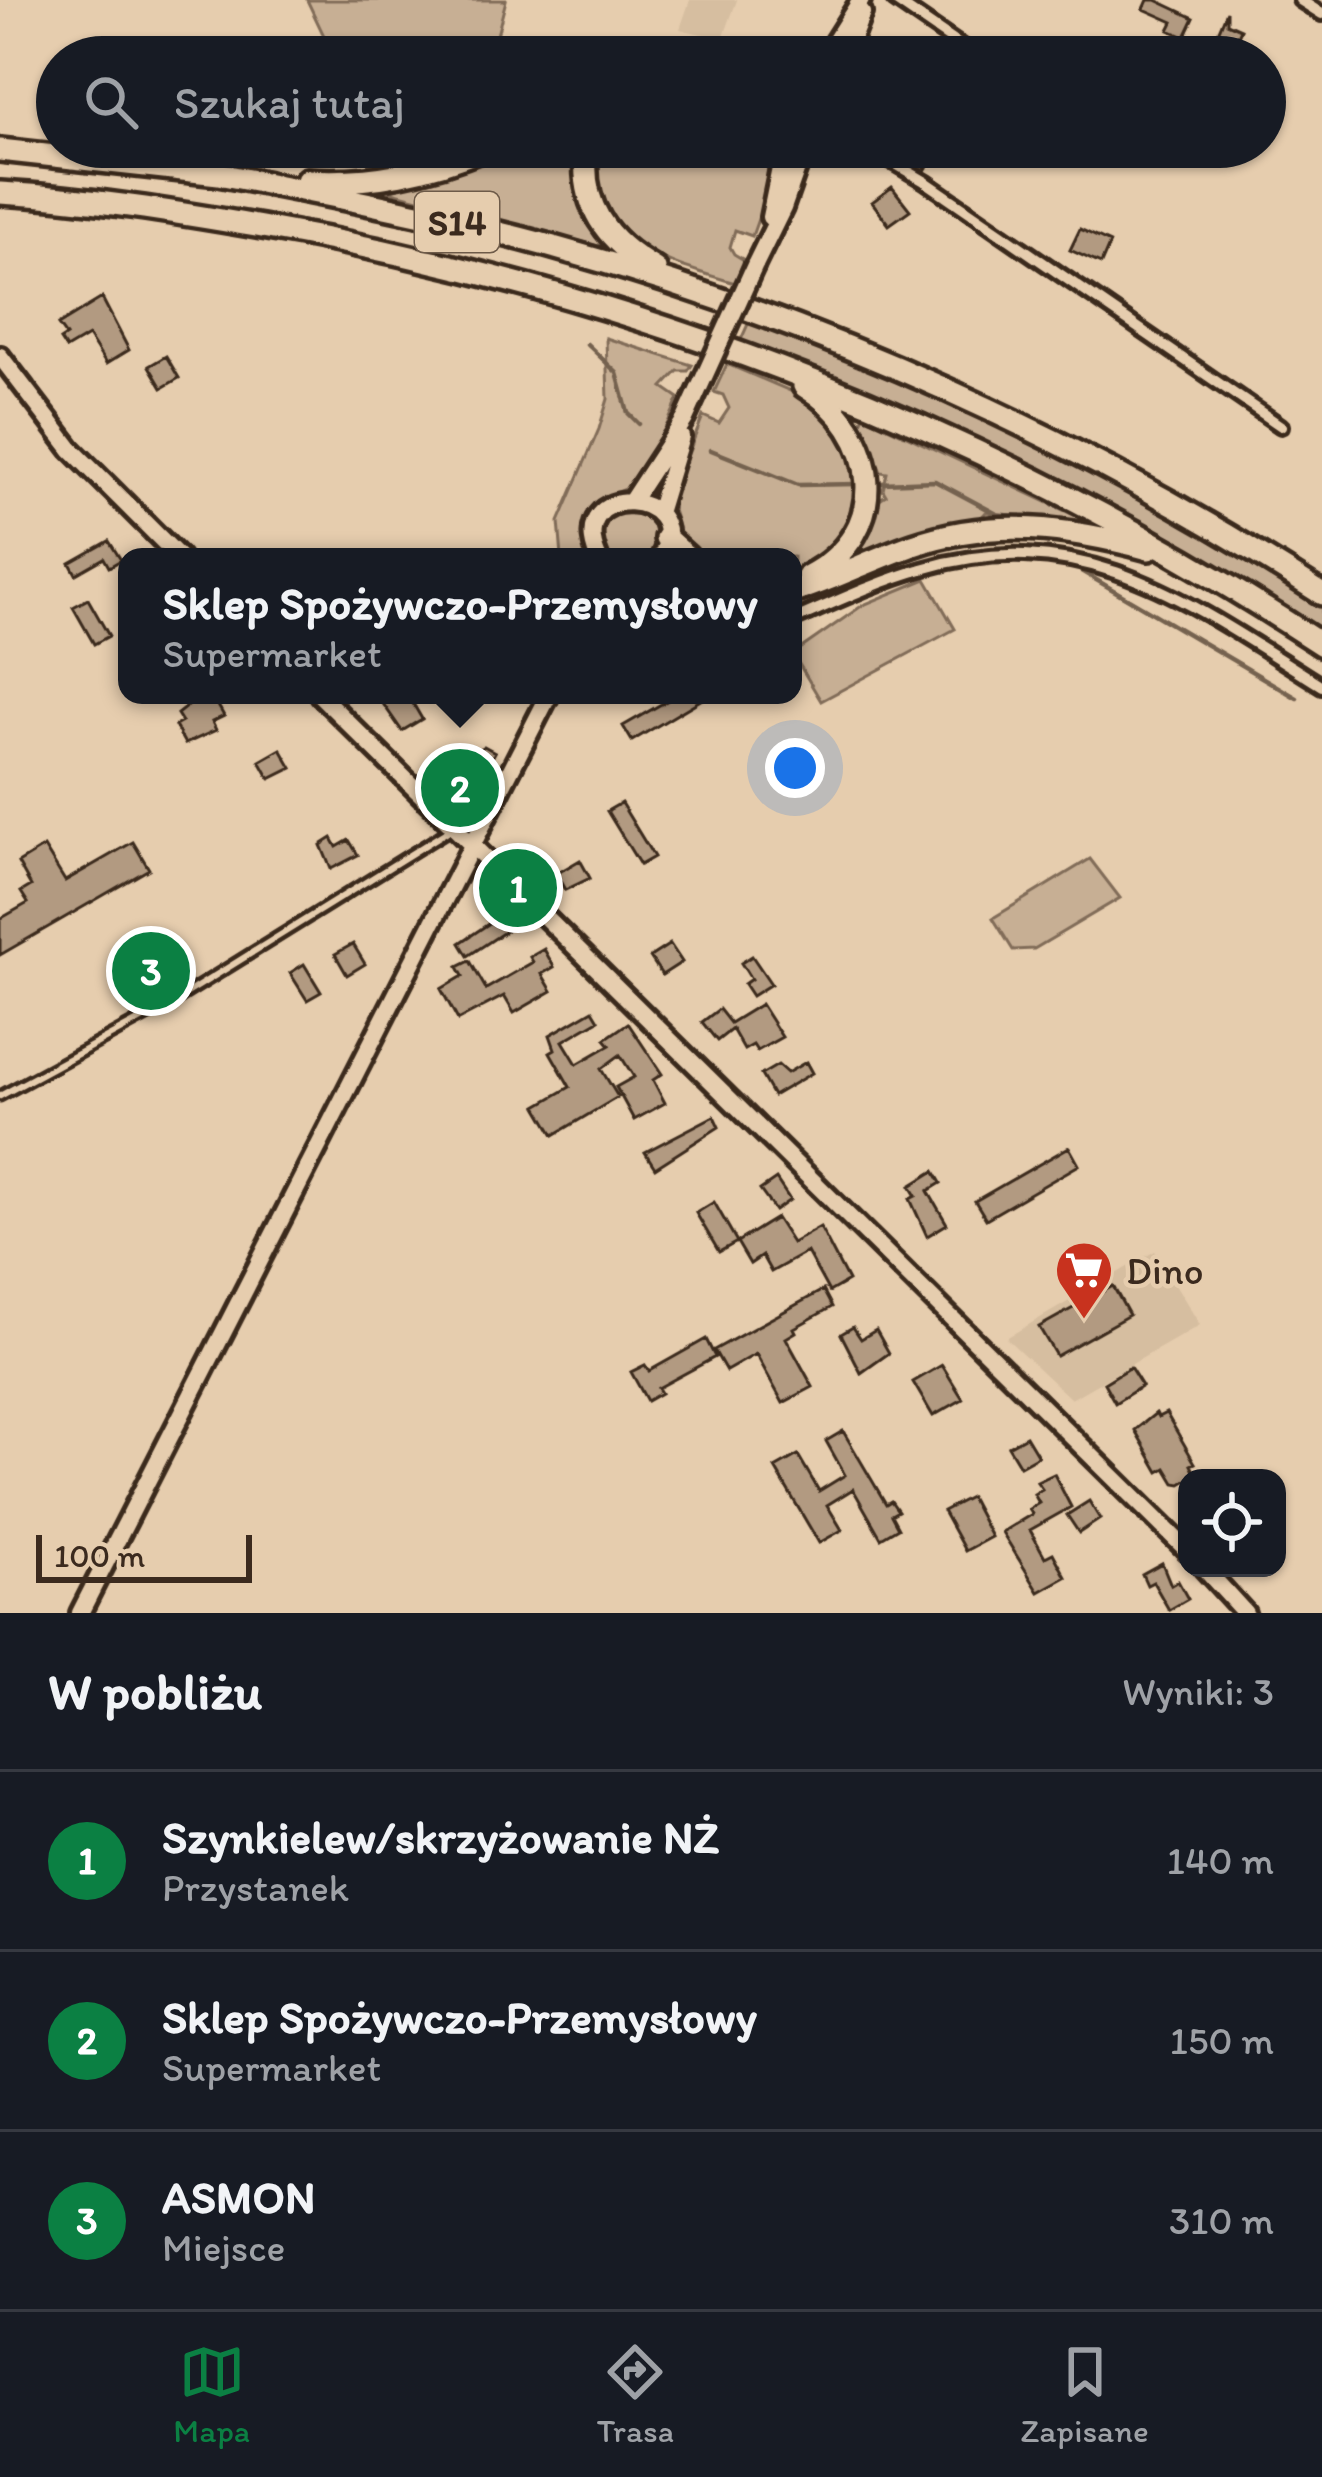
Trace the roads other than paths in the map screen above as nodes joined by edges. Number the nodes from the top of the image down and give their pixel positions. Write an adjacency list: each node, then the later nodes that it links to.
1 (863, 0): 5 (main road); 6 (main road)
2 (894, 0): 7 (street)
3 (1300, 0): 4 (street)
4 (1322, 14)
5 (839, 36)
6 (852, 36)
7 (946, 36)
8 (0, 150): 9 (highway, S14)
9 (36, 154)
10 (164, 168): 16 (highway, S14)
11 (430, 168): 16 (highway)
12 (586, 168): 19 (highway)
13 (780, 168): 18 (main road)
14 (797, 168): 18 (main road)
15 (902, 168): 23 (street)
16 (218, 174): 19 (highway, S14)
17 (0, 193): 21 (highway, S14)
18 (768, 234): 22 (main road, bridge)
19 (692, 290): 32 (highway, S14)
20 (0, 356): 27 (main road)
21 (757, 358): 29 (highway, S14); 30 (highway)
22 (685, 419): 24 (main road); 25 (main road)
23 (1282, 426)
24 (632, 500): 25 (main road); 28 (main road)
25 (658, 513): 26 (main road)
26 (664, 547)
27 (170, 548)
28 (594, 548)
29 (1190, 562): 31 (highway); 34 (highway, S14)
30 (802, 582)
31 (802, 585)
32 (1322, 594)
33 (802, 616): 35 (street)
34 (1322, 645)
35 (1322, 686)
36 (329, 704): 38 (main road)
37 (545, 704): 39 (main road)
38 (454, 826): 39 (main road); 40 (lane)
39 (475, 845): 41 (main road); 43 (main road)
40 (0, 1096)
41 (1178, 1541)
42 (1212, 1577): 44 (main road)
43 (80, 1613)
44 (1245, 1613)

